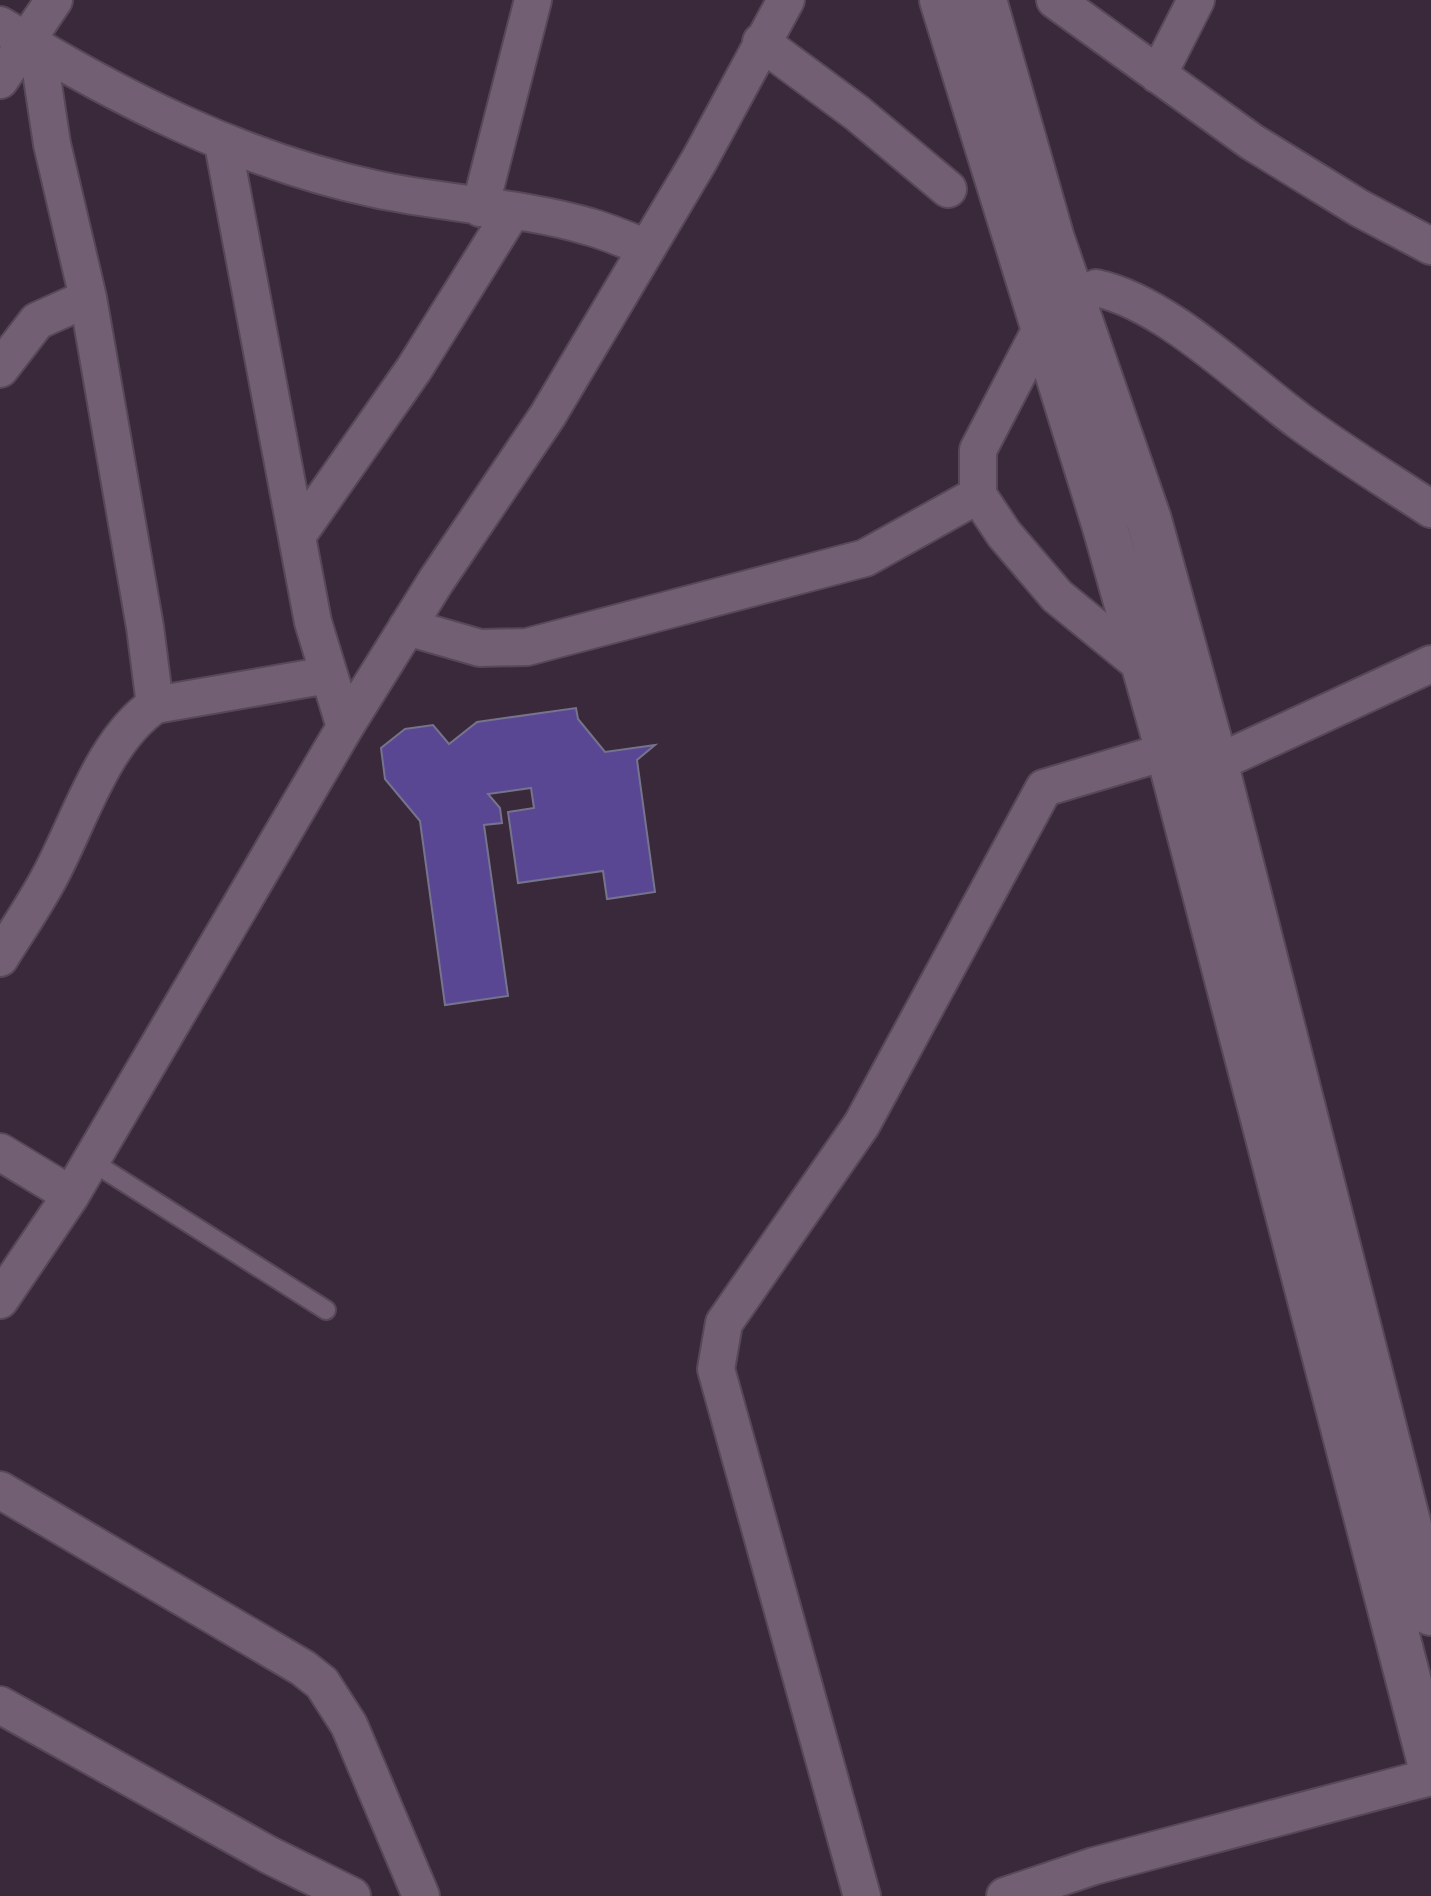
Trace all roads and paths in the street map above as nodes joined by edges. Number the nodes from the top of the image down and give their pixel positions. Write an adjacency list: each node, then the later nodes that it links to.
1 (54, 0): 8 (street)
2 (533, 0): 14 (street)
3 (786, 0): 9 (street)
4 (942, 0): 18 (main road)
5 (984, 0): 18 (main road)
6 (1196, 0): 10 (street)
7 (1059, 1): 10 (street)
8 (21, 39): 11 (street); 12 (street); 17 (street)
9 (761, 42): 13 (street); 16 (street)
10 (1158, 75): 15 (street)
11 (0, 80)
12 (223, 144): 14 (street); 22 (street)
13 (948, 189)
14 (496, 210): 16 (street); 22 (street)
15 (1431, 246)
16 (647, 248): 23 (street)
17 (88, 298): 19 (street); 27 (street)
18 (1052, 313): 20 (street); 21 (street); 25 (main road); 29 (main road)
19 (0, 369)
20 (978, 495): 23 (street); 25 (street)
21 (1431, 509)
22 (297, 536): 26 (street)
23 (407, 627): 28 (street)
24 (1431, 664): 29 (street)
25 (1144, 667): 30 (main road)
26 (328, 675): 27 (street); 28 (street)
27 (155, 705): 31 (street)
28 (345, 727): 33 (street)
29 (1215, 761): 30 (street); 38 (main road)
30 (1172, 767): 40 (main road); 44 (street)
31 (0, 958)
32 (0, 1152): 34 (street)
33 (91, 1161): 34 (street); 36 (lane)
34 (71, 1195): 35 (street)
35 (0, 1300)
36 (326, 1310)
37 (0, 1490): 43 (street)
38 (1431, 1613)
39 (0, 1705): 42 (street)
40 (1431, 1767)
41 (1431, 1777): 45 (street)
42 (352, 1896)
43 (421, 1896)
44 (862, 1896)
45 (1005, 1896)

